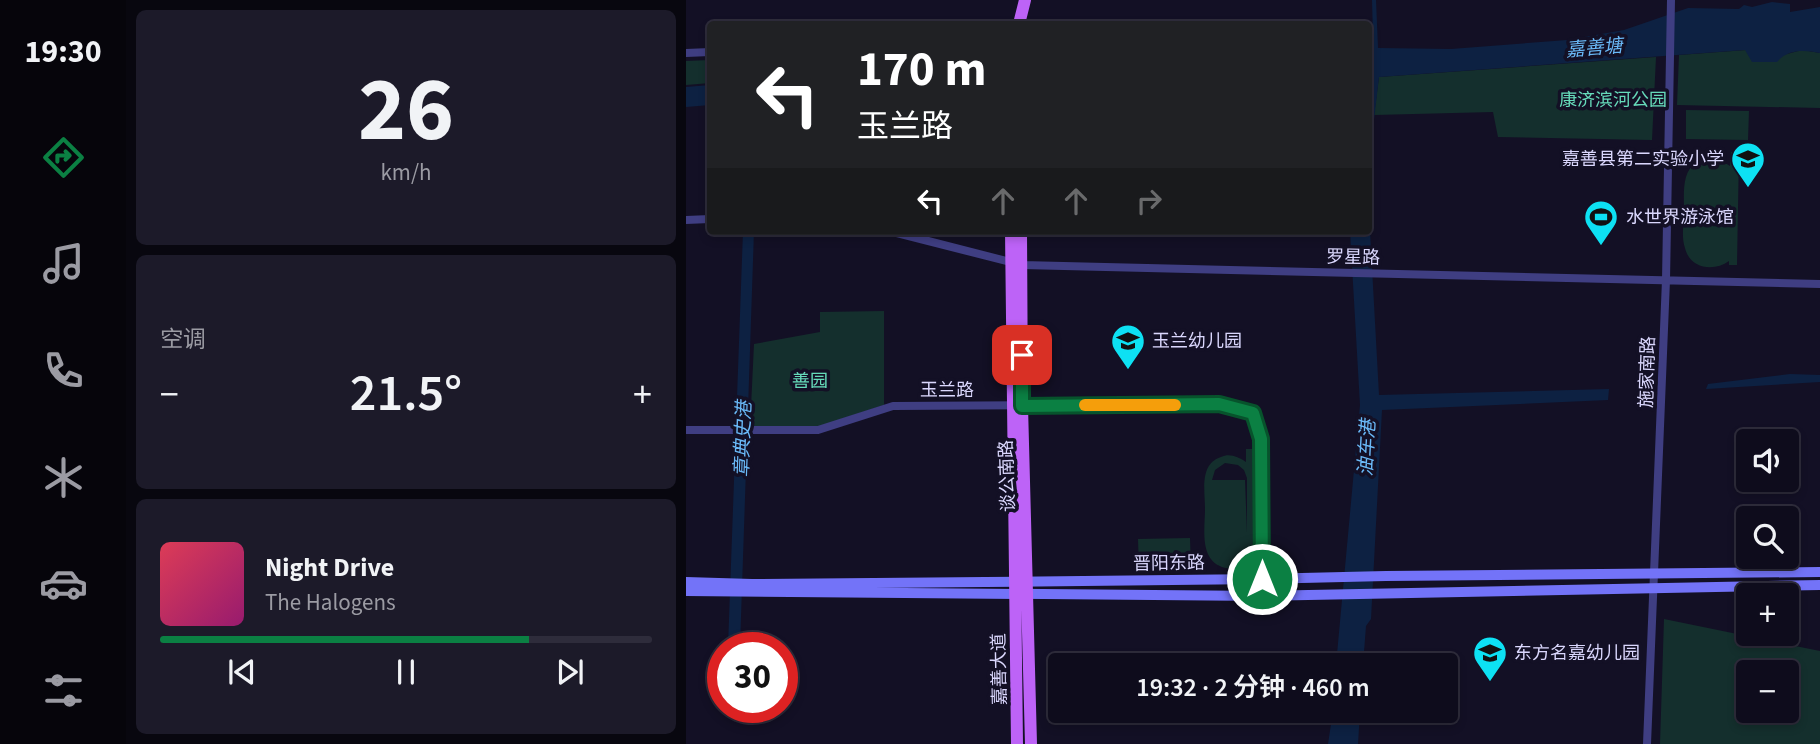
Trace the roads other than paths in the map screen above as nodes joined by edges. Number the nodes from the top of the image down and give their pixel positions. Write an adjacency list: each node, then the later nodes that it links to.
1 (1025, 0): 4 (main road)
2 (1032, 0): 5 (main road)
3 (1671, 0): 14 (street, 施家南路)
4 (1020, 21)
5 (1028, 21)
6 (707, 52): 7 (street)
7 (686, 53)
8 (707, 219): 9 (street)
9 (686, 220)
10 (905, 235): 13 (street, 罗星路)
11 (1012, 235): 13 (main road, 谈公南路)
12 (1021, 235): 13 (main road, 谈公南路)
13 (1017, 264): 14 (street, 罗星路); 16 (main road, 谈公南路)
14 (1666, 279): 15 (street, 罗星路); 19 (street, 施家南路)
15 (1820, 284)
16 (1017, 406): 17 (street, 玉兰路); 20 (street, 玉兰路); 24 (main road, 谈公南路)
17 (686, 430)
18 (1820, 572): 19 (main road, 晋阳东路)
19 (1656, 575): 20 (main road, 晋阳东路); 25 (street, 施家南路)
20 (1262, 579): 24 (main road, 晋阳东路)
21 (686, 582): 23 (main road, 晋阳东路)
22 (1820, 585): 25 (main road, 晋阳东路)
23 (721, 587): 24 (main road, 晋阳东路); 26 (main road, 晋阳东路)
24 (1022, 588): 25 (main road, 晋阳东路); 27 (main road, 嘉善大道); 28 (main road, 嘉善大道)
25 (1654, 589): 29 (street, 施家南路)
26 (686, 591)
27 (1017, 744)
28 (1031, 744)
29 (1647, 744)

